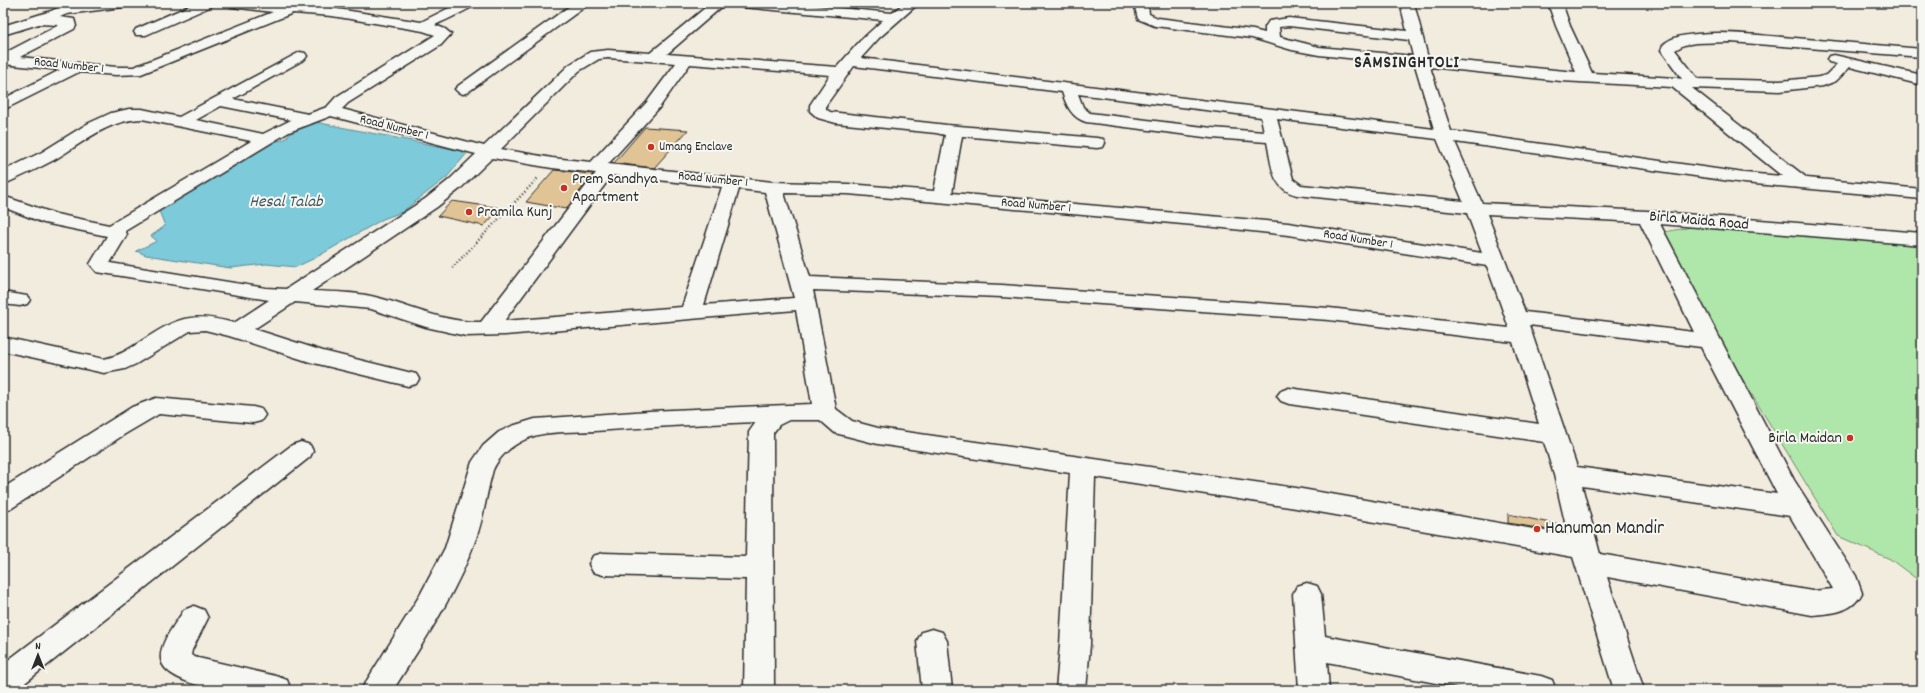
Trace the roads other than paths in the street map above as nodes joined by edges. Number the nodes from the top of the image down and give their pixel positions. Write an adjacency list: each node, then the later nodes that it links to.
1 (123, 3): 12 (street)
2 (207, 3): 23 (street)
3 (231, 3): 15 (street)
4 (471, 3): 21 (street)
5 (584, 3): 40 (street)
6 (719, 3): 29 (street)
7 (742, 3): 14 (street)
8 (912, 3): 17 (street)
9 (1142, 3): 26 (street)
10 (1407, 3): 24 (street)
11 (1555, 3): 36 (street)
12 (65, 6): 18 (street)
13 (376, 6): 16 (street)
14 (830, 7): 17 (street)
15 (291, 9): 16 (street, Road Number 1); 34 (street, Road Number 1)
16 (359, 15): 21 (street, Road Number 1)
17 (894, 17): 35 (street)
18 (40, 20): 20 (street); 30 (street)
19 (3, 24): 20 (street)
20 (21, 26): 22 (street)
21 (422, 27): 44 (street, Road Number 1)
22 (3, 31)
23 (141, 32)
24 (1415, 36): 26 (street); 33 (street)
25 (1742, 39): 27 (street); 32 (street); 39 (street)
26 (1274, 40): 33 (street)
27 (1922, 53)
28 (300, 56): 42 (street)
29 (654, 57): 31 (street); 53 (street)
30 (3, 60): 34 (street, Road Number 1)
31 (686, 60): 35 (street); 54 (street)
32 (1847, 62): 37 (street); 39 (street)
33 (1422, 63): 36 (street); 49 (street)
34 (77, 67): 43 (street)
35 (845, 67): 41 (street); 48 (street)
36 (1586, 77): 38 (street)
37 (1922, 80)
38 (1676, 82): 39 (street); 57 (street)
39 (1693, 83)
40 (462, 89)
41 (1069, 89): 45 (street); 50 (street)
42 (217, 101): 46 (street); 47 (street)
43 (3, 105)
44 (333, 110): 46 (street); 53 (street, Road Number 1)
45 (1268, 114): 49 (street); 50 (street, Birla Maida Road)
46 (310, 119): 51 (street)
47 (181, 122): 51 (street); 55 (street)
48 (947, 130): 52 (street); 60 (street)
49 (1444, 135): 57 (street); 62 (street)
50 (1274, 138): 62 (street, Birla Maida Road)
51 (265, 139): 64 (street)
52 (1097, 143)
53 (488, 152): 54 (street, Road Number 1); 68 (street)
54 (601, 169): 56 (street, Road Number 1); 71 (street)
55 (3, 178)
56 (732, 182): 58 (street, Road Number 1); 69 (street)
57 (1803, 184): 59 (street)
58 (773, 187): 60 (street, Road Number 1); 67 (street)
59 (1922, 194)
60 (942, 198): 66 (street, Road Number 1)
61 (3, 201): 64 (street)
62 (1475, 208): 63 (street, Birla Maida Road); 66 (street)
63 (1647, 217): 65 (street, Birla Maida Road); 73 (street)
64 (112, 231): 68 (street)
65 (1922, 239)
66 (1495, 261): 70 (street)
67 (803, 293): 69 (street); 70 (street); 78 (street)
68 (289, 295): 71 (street); 72 (street)
69 (691, 313): 71 (street)
70 (1519, 326): 73 (street); 80 (street)
71 (488, 328)
72 (237, 331): 74 (street); 75 (street)
73 (1709, 341): 85 (street)
74 (5, 347)
75 (408, 379)
76 (1289, 396): 80 (street)
77 (785, 412): 78 (street); 88 (street); 95 (street)
78 (825, 412): 82 (street)
79 (253, 415): 84 (street)
80 (1554, 435): 83 (street)
81 (301, 451): 93 (street)
82 (1083, 467): 86 (street); 98 (street)
83 (1567, 475): 85 (street); 86 (street)
84 (3, 502)
85 (1798, 507): 86 (street)
86 (1586, 555): 101 (street)
87 (604, 564): 88 (street)
88 (760, 568): 96 (street)
89 (1307, 594): 92 (street)
90 (194, 618): 94 (street)
91 (932, 641): 97 (street)
92 (1311, 646): 99 (street); 100 (street)
93 (3, 682)
94 (276, 690)
95 (376, 690)
96 (759, 690)
97 (937, 690)
98 (1072, 690)
99 (1314, 690)
100 (1541, 690)
101 (1629, 690)

